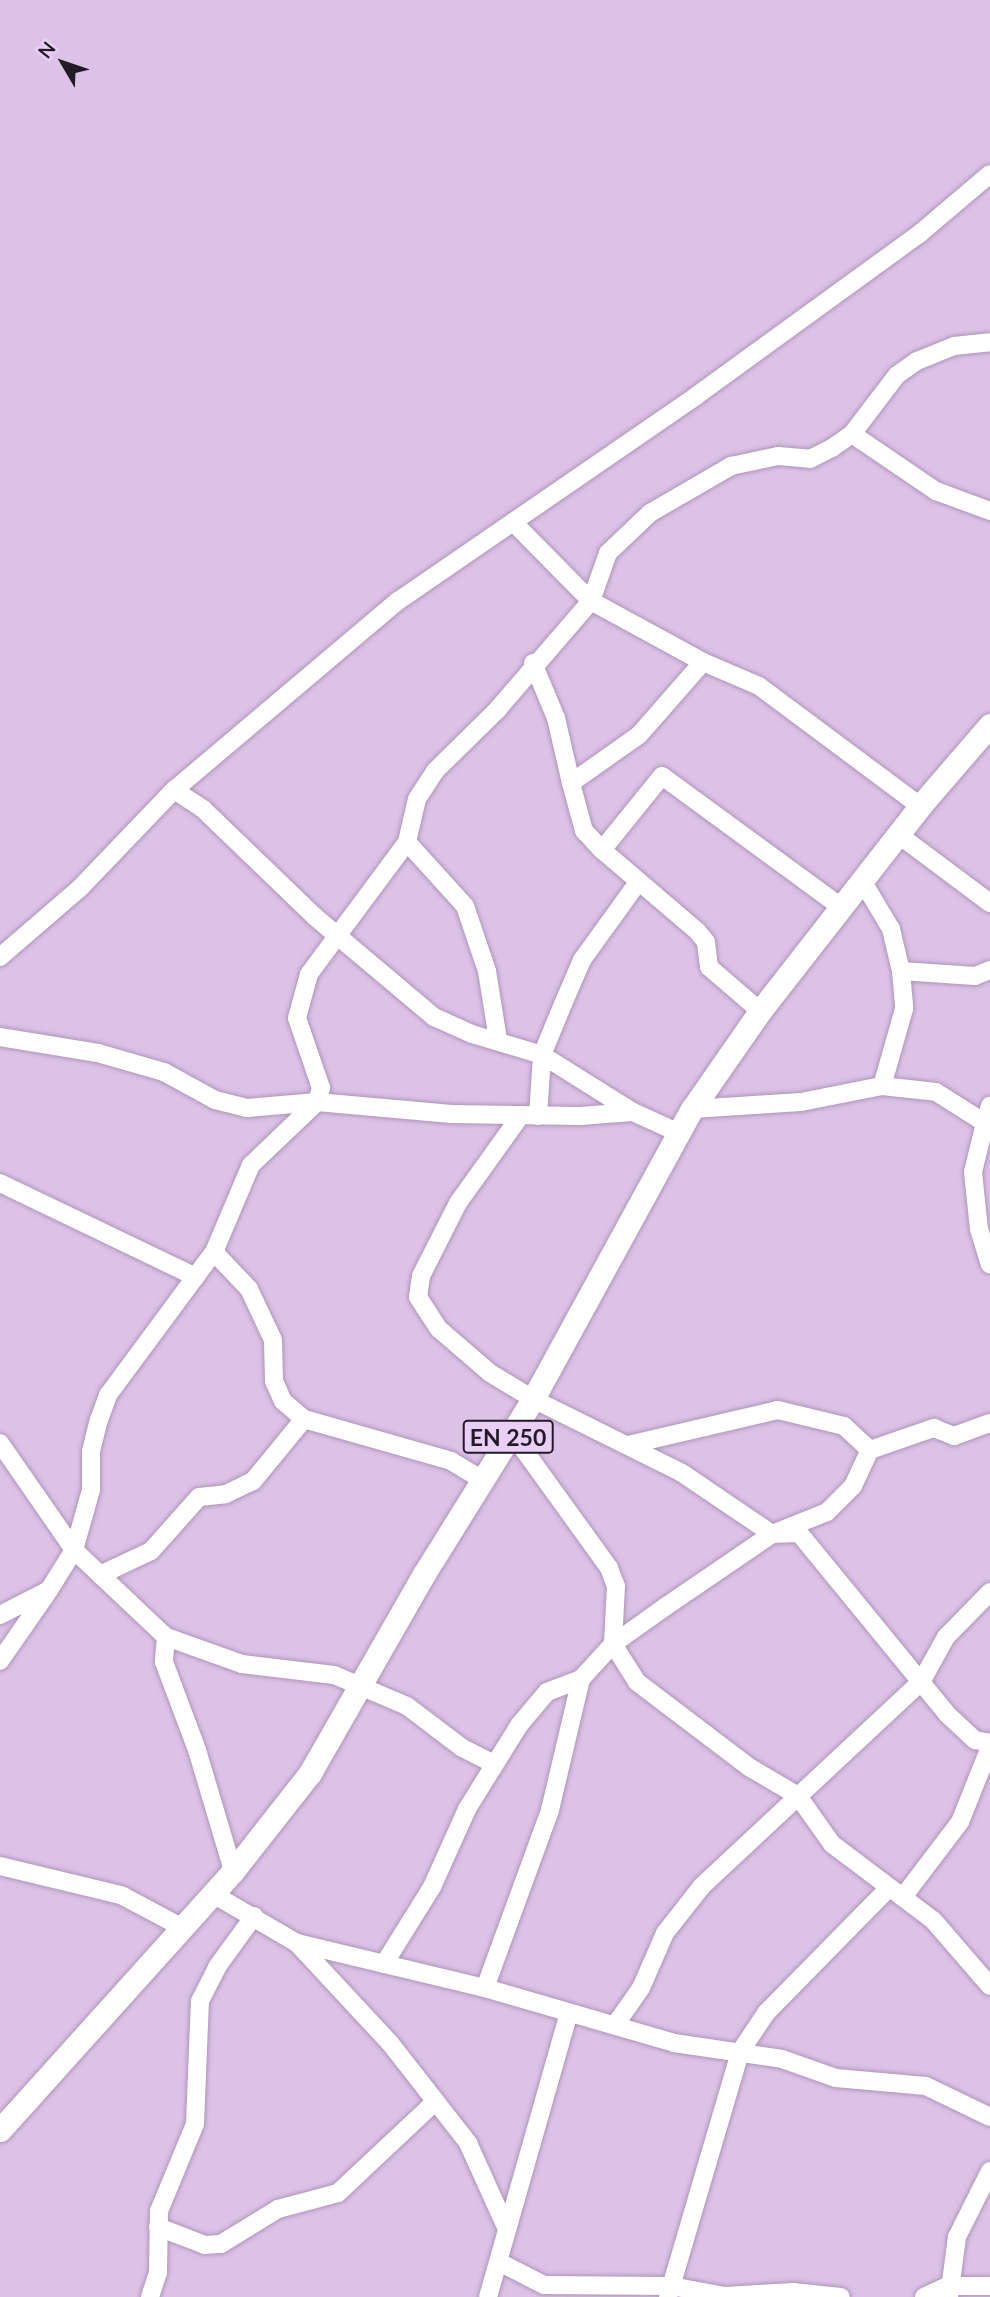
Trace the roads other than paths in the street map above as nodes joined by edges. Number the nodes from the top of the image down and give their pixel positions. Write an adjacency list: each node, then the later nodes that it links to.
1 (990, 174): 5 (street)
2 (990, 342): 3 (street)
3 (852, 434): 4 (street); 6 (street)
4 (990, 511)
5 (513, 522): 6 (street); 11 (street)
6 (591, 601): 7 (street); 8 (street)
7 (703, 662): 10 (street); 12 (street)
8 (533, 663): 10 (street); 14 (street)
9 (990, 725): 12 (main road, EN 250)
10 (572, 783): 15 (street)
11 (174, 790): 20 (street); 21 (street)
12 (920, 806): 13 (main road, EN 250)
13 (899, 835): 17 (main road, EN 250); 18 (street)
14 (407, 842): 20 (street); 26 (street)
15 (602, 850): 16 (street); 19 (street)
16 (639, 881): 24 (street); 27 (street)
17 (863, 882): 19 (main road, EN 250); 23 (street)
18 (990, 903)
19 (842, 907): 24 (main road, EN 250)
20 (335, 933): 26 (street); 29 (street)
21 (0, 957)
22 (990, 970): 23 (street)
23 (901, 971): 28 (street)
24 (760, 1012): 30 (main road, EN 250)
25 (0, 1037): 29 (street)
26 (498, 1040): 27 (street)
27 (542, 1055): 31 (street); 32 (street)
28 (882, 1086): 30 (street); 33 (street)
29 (317, 1102): 32 (street); 36 (street)
30 (692, 1110): 34 (main road, EN 250)
31 (633, 1112): 32 (street); 34 (street)
32 (530, 1116): 39 (street)
33 (988, 1118): 37 (street)
34 (679, 1133): 39 (main road, EN 250)
35 (0, 1183): 38 (street)
36 (214, 1252): 38 (street); 40 (street)
37 (990, 1264)
38 (196, 1276): 48 (street)
39 (533, 1399): 42 (main road, EN 250); 44 (street)
40 (304, 1419): 46 (street); 49 (street)
41 (990, 1423): 45 (street)
42 (511, 1432): 46 (main road, EN 250); 54 (street)
43 (0, 1443): 48 (street)
44 (628, 1445): 45 (street); 47 (street)
45 (870, 1450): 47 (street)
46 (481, 1479): 58 (main road, EN 250)
47 (772, 1534): 54 (street); 57 (street)
48 (74, 1550): 49 (street); 50 (street)
49 (100, 1575): 53 (street)
50 (49, 1590): 52 (street); 55 (street)
51 (990, 1592): 57 (street)
52 (0, 1615)
53 (166, 1636): 58 (street); 63 (street)
54 (613, 1644): 56 (street); 61 (street)
55 (0, 1661)
56 (581, 1679): 60 (street); 71 (street)
57 (921, 1682): 59 (street); 61 (street)
58 (360, 1685): 60 (street); 63 (main road, EN 250)
59 (990, 1745): 64 (street)
60 (494, 1764): 69 (street)
61 (798, 1796): 64 (street); 73 (street)
62 (0, 1866): 67 (street)
63 (233, 1871): 65 (main road, EN 250)
64 (896, 1892): 70 (street); 74 (street)
65 (213, 1894): 66 (street); 67 (main road, EN 250)
66 (254, 1916): 68 (street); 79 (street)
67 (183, 1928): 77 (main road, EN 250)
68 (297, 1943): 69 (street); 75 (street)
69 (384, 1965): 71 (street)
70 (990, 1986)
71 (485, 1988): 72 (street)
72 (569, 2013): 73 (street); 80 (street)
73 (615, 2025): 74 (street)
74 (740, 2052): 76 (street); 84 (street)
75 (435, 2102): 79 (street); 80 (street)
76 (990, 2117)
77 (0, 2130)
78 (990, 2171): 85 (street)
79 (158, 2227): 86 (street)
80 (506, 2227): 81 (street)
81 (499, 2262): 83 (street); 87 (street)
82 (990, 2286): 85 (street)
83 (547, 2291): 84 (street)
84 (669, 2292): 88 (street)
85 (949, 2292): 89 (street)
86 (150, 2297)
87 (488, 2297)
88 (841, 2297)
89 (924, 2297)

